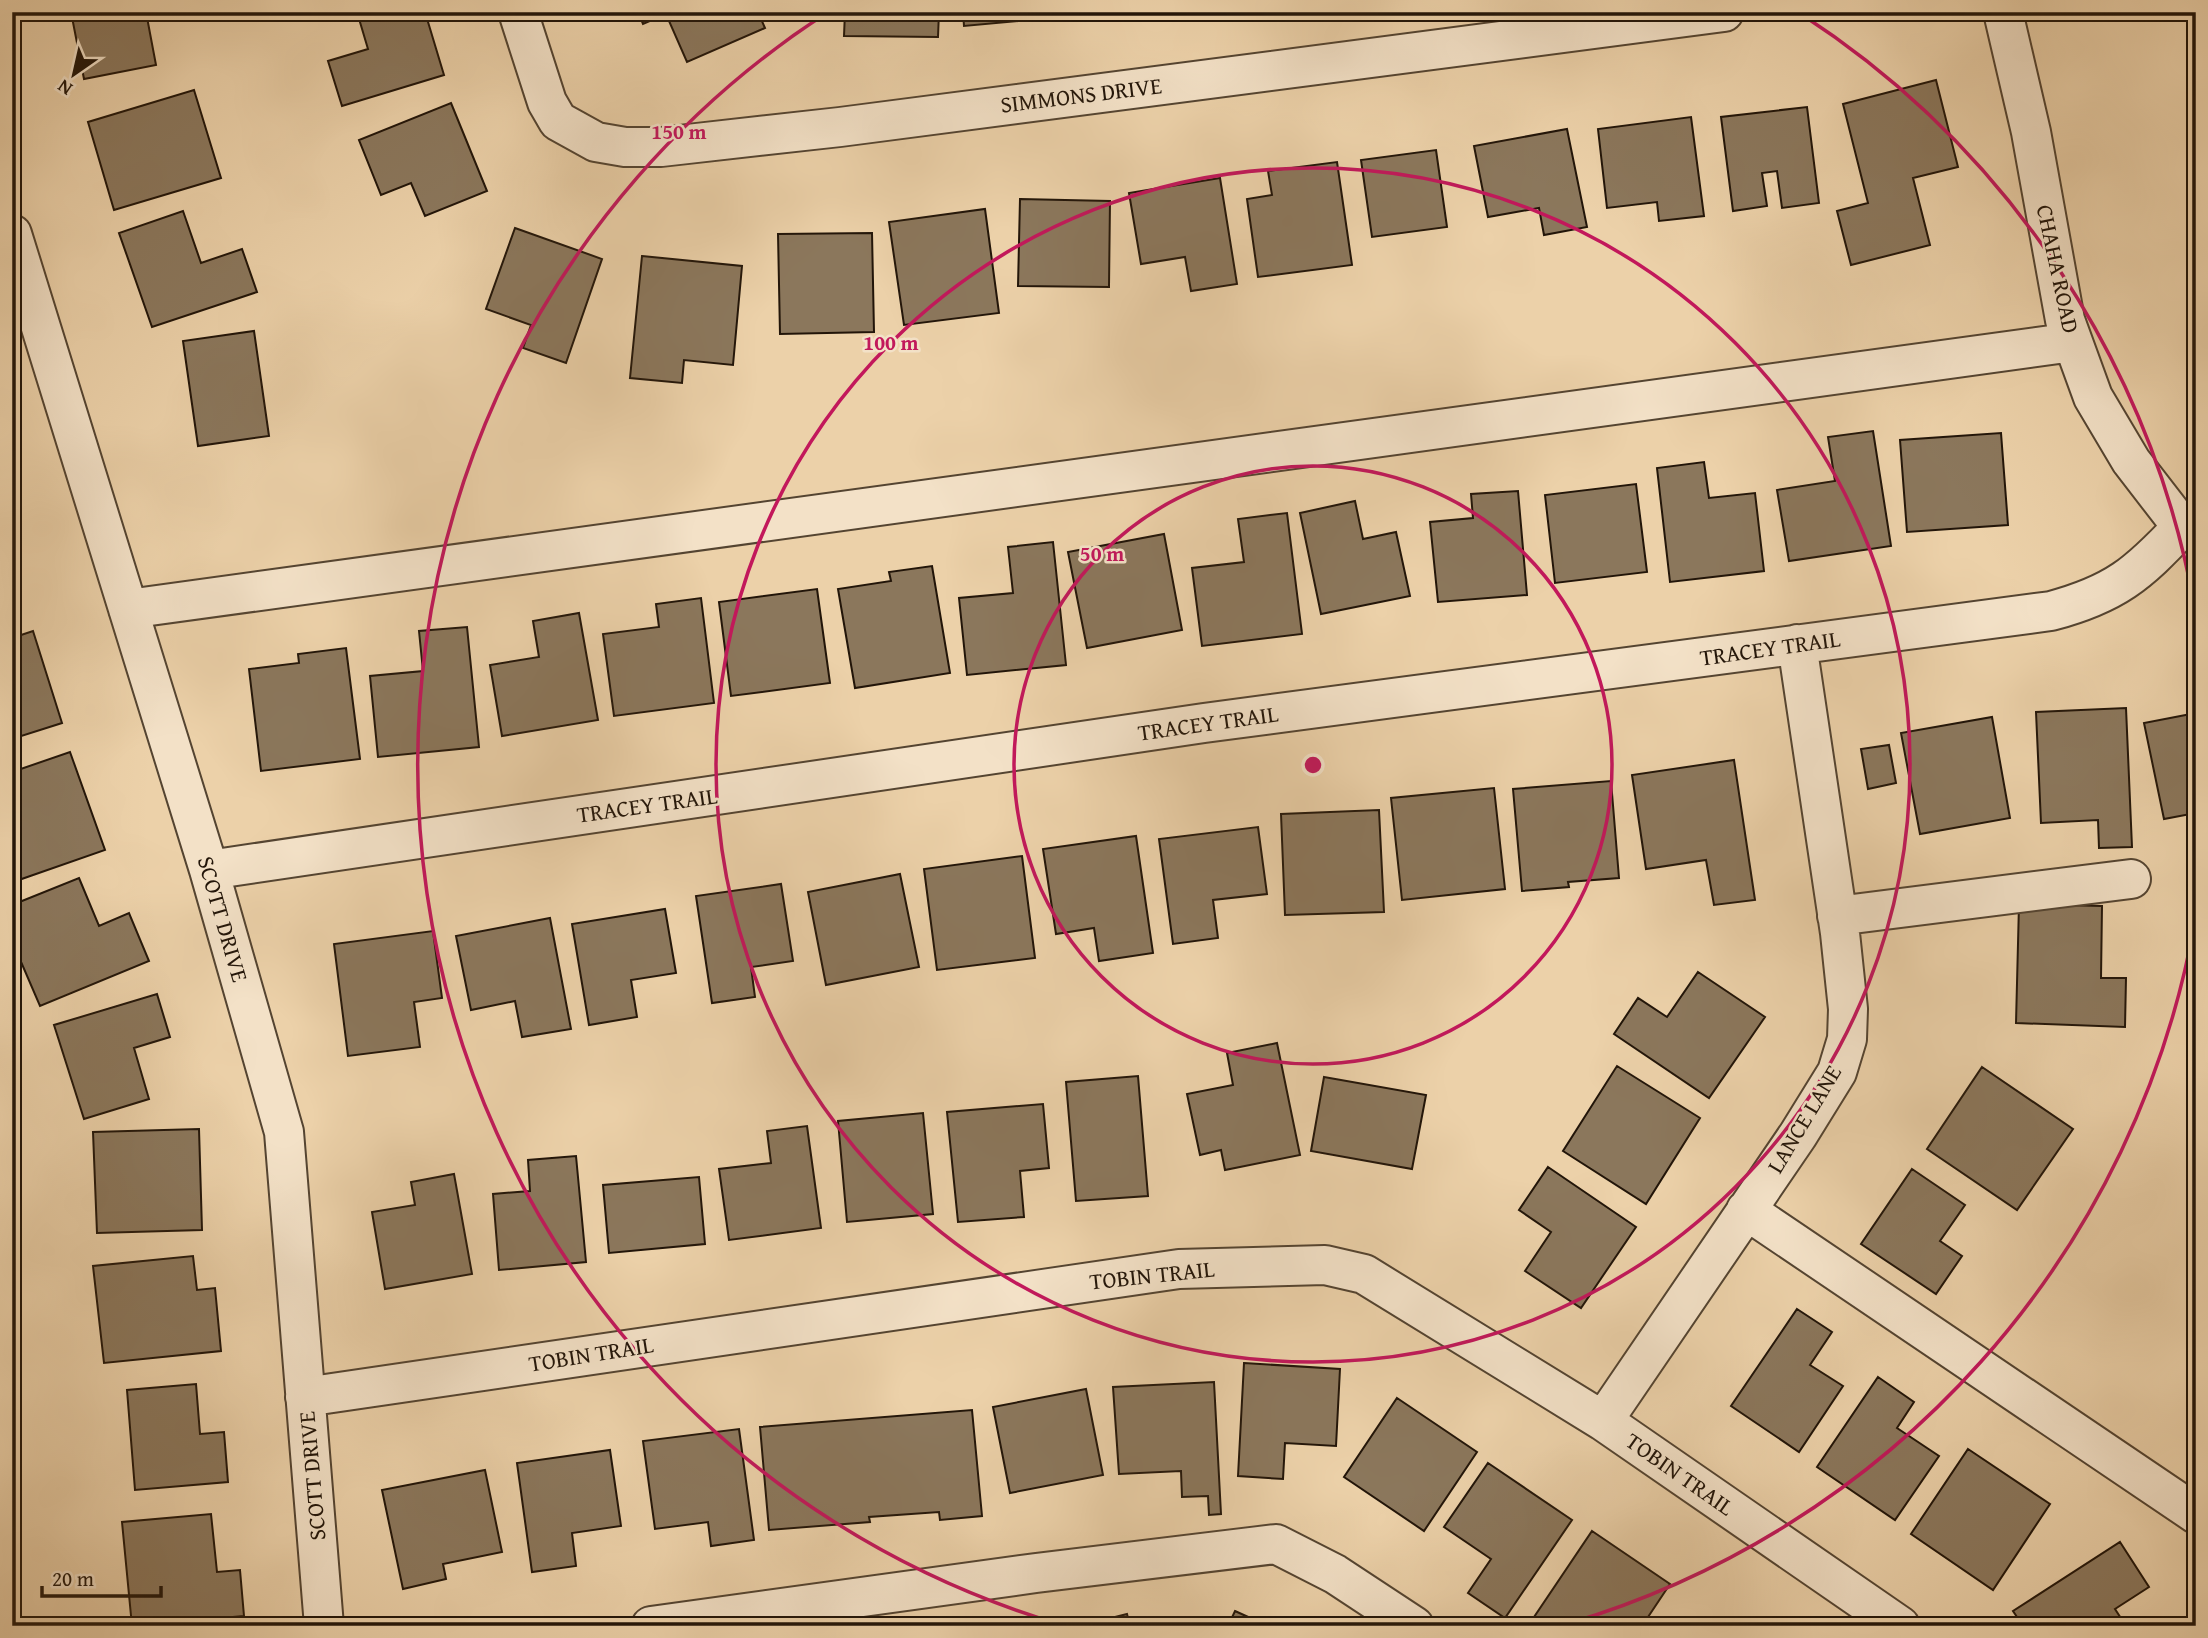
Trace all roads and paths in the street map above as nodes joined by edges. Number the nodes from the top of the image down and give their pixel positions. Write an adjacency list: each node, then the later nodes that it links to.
1 (518, 12): 2 (street, SIMMONS DRIVE)
2 (1724, 12)
3 (2003, 12): 5 (street, CHAHA ROAD)
4 (12, 234): 7 (street, SCOTT DRIVE)
5 (2073, 342): 6 (street, CHAHA ROAD); 7 (street)
6 (2189, 529): 8 (street, TRACEY TRAIL)
7 (128, 609): 9 (street, SCOTT DRIVE)
8 (1797, 644): 9 (street, TRACEY TRAIL); 11 (street, LANCE LANE)
9 (209, 870): 13 (street, SCOTT DRIVE)
10 (2131, 878): 11 (street)
11 (1838, 916): 12 (street, LANCE LANE)
12 (1746, 1210): 14 (street, LANCE LANE); 15 (street)
13 (305, 1397): 14 (street, TOBIN TRAIL); 16 (street, SCOTT DRIVE)
14 (1603, 1421): 19 (street, TOBIN TRAIL)
15 (2196, 1514)
16 (324, 1626)
17 (651, 1626): 18 (street)
18 (1414, 1626)
19 (1900, 1626)

